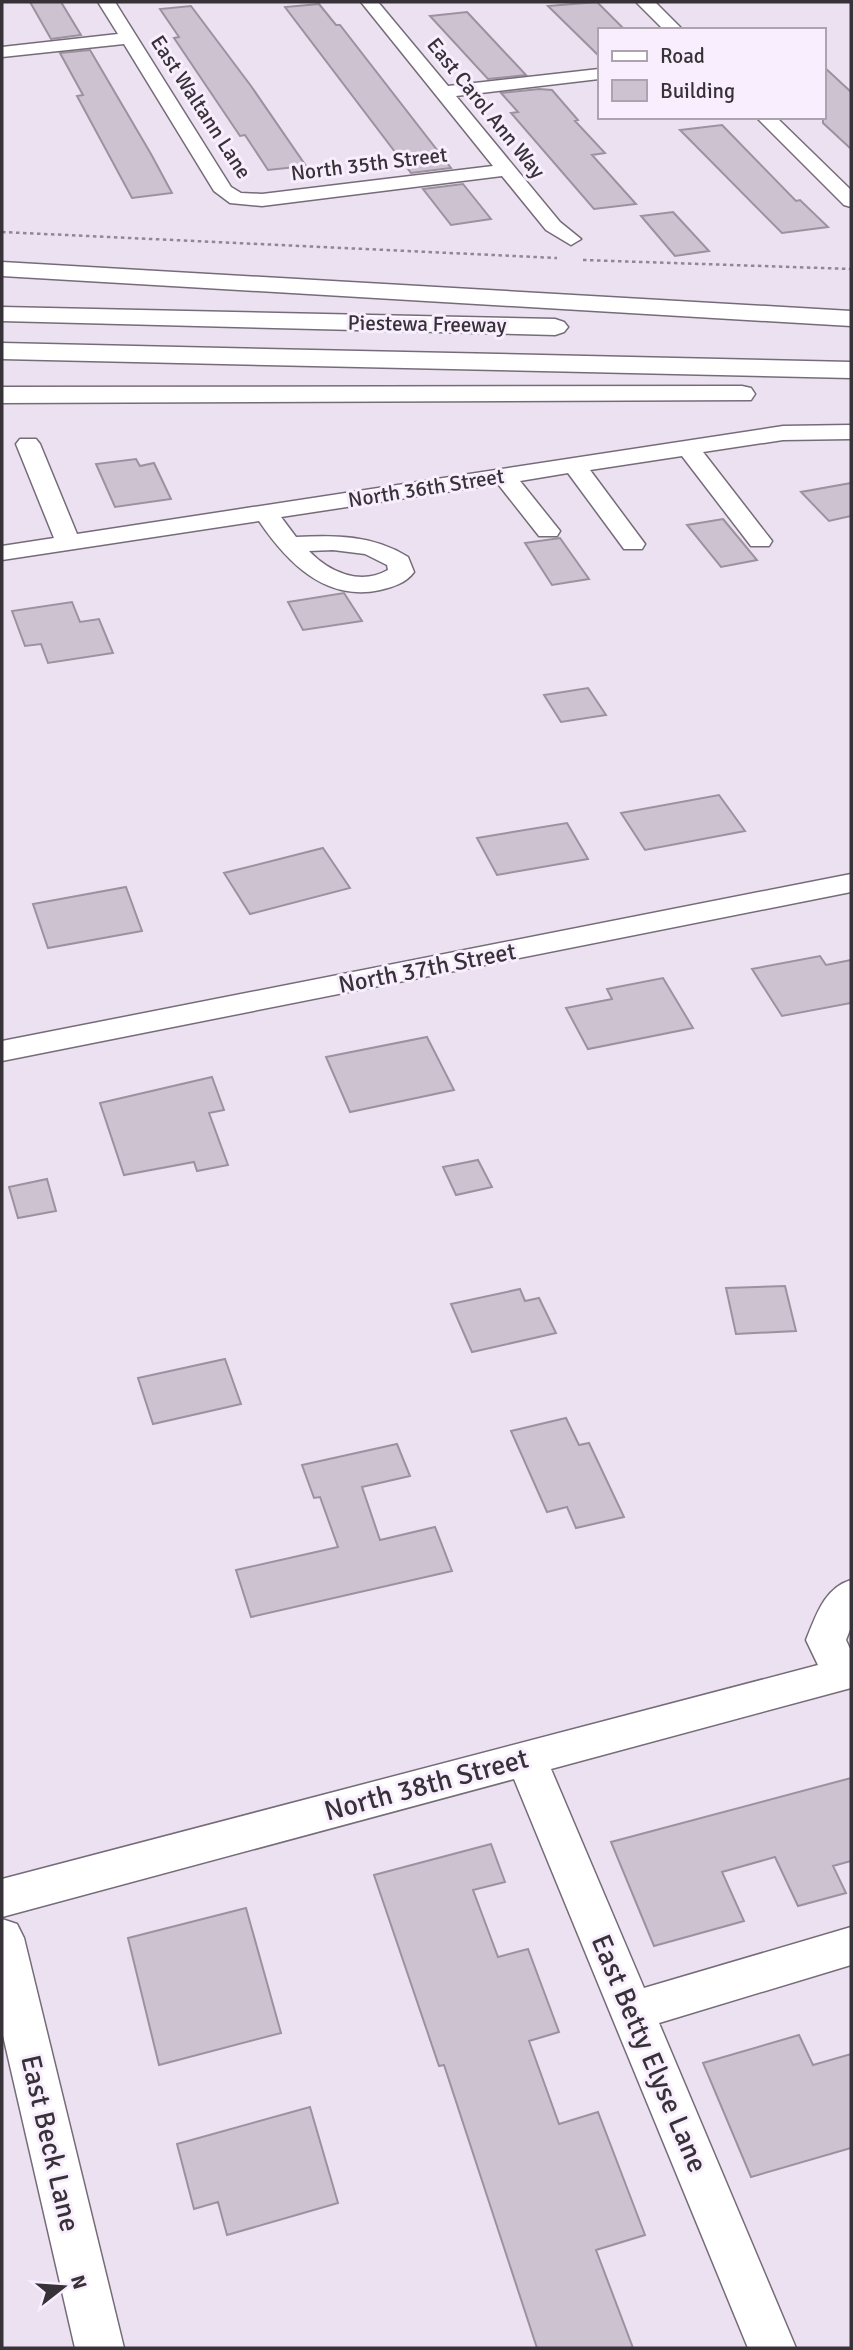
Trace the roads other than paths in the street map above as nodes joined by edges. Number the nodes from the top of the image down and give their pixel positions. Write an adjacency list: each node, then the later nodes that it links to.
1 (107, 2): 5 (street, East Waltann Lane)
2 (369, 2): 8 (street, East Carol Ann Way)
3 (645, 2): 4 (street)
4 (672, 28)
5 (129, 38): 6 (street); 12 (street, East Waltann Lane)
6 (2, 52)
7 (598, 74): 8 (street)
8 (443, 92): 10 (street, East Carol Ann Way)
9 (767, 119): 11 (street)
10 (507, 170): 12 (street, North 35th Street); 13 (street, East Carol Ann Way)
11 (848, 195)
12 (237, 199)
13 (569, 249)
14 (2, 268): 16 (highway)
15 (2, 314): 17 (highway, Piestewa Freeway)
16 (851, 319)
17 (851, 334)
18 (2, 351): 19 (highway, Piestewa Freeway)
19 (851, 370)
20 (851, 393): 21 (highway)
21 (2, 395)
22 (851, 432): 24 (street, North 36th Street)
23 (28, 444): 30 (street)
24 (688, 448): 25 (street, North 36th Street); 29 (street)
25 (574, 465): 26 (street, North 36th Street); 31 (street)
26 (504, 476): 27 (street, North 36th Street); 28 (street)
27 (265, 512): 30 (street, North 36th Street); 32 (street)
28 (548, 531)
29 (760, 541)
30 (68, 542): 33 (street, North 36th Street)
31 (634, 544)
32 (289, 545)
33 (2, 553)
34 (851, 883): 35 (street, North 37th Street)
35 (2, 1051)
36 (851, 1595): 37 (street)
37 (847, 1673): 38 (street, North 38th Street)
38 (526, 1758): 39 (street, North 38th Street); 42 (street, East Betty Elyse Lane)
39 (2, 1898)
40 (2, 1938): 43 (street, East Beck Lane)
41 (851, 1946): 42 (street)
42 (633, 2011): 44 (street, East Betty Elyse Lane)
43 (100, 2348)
44 (772, 2348)

